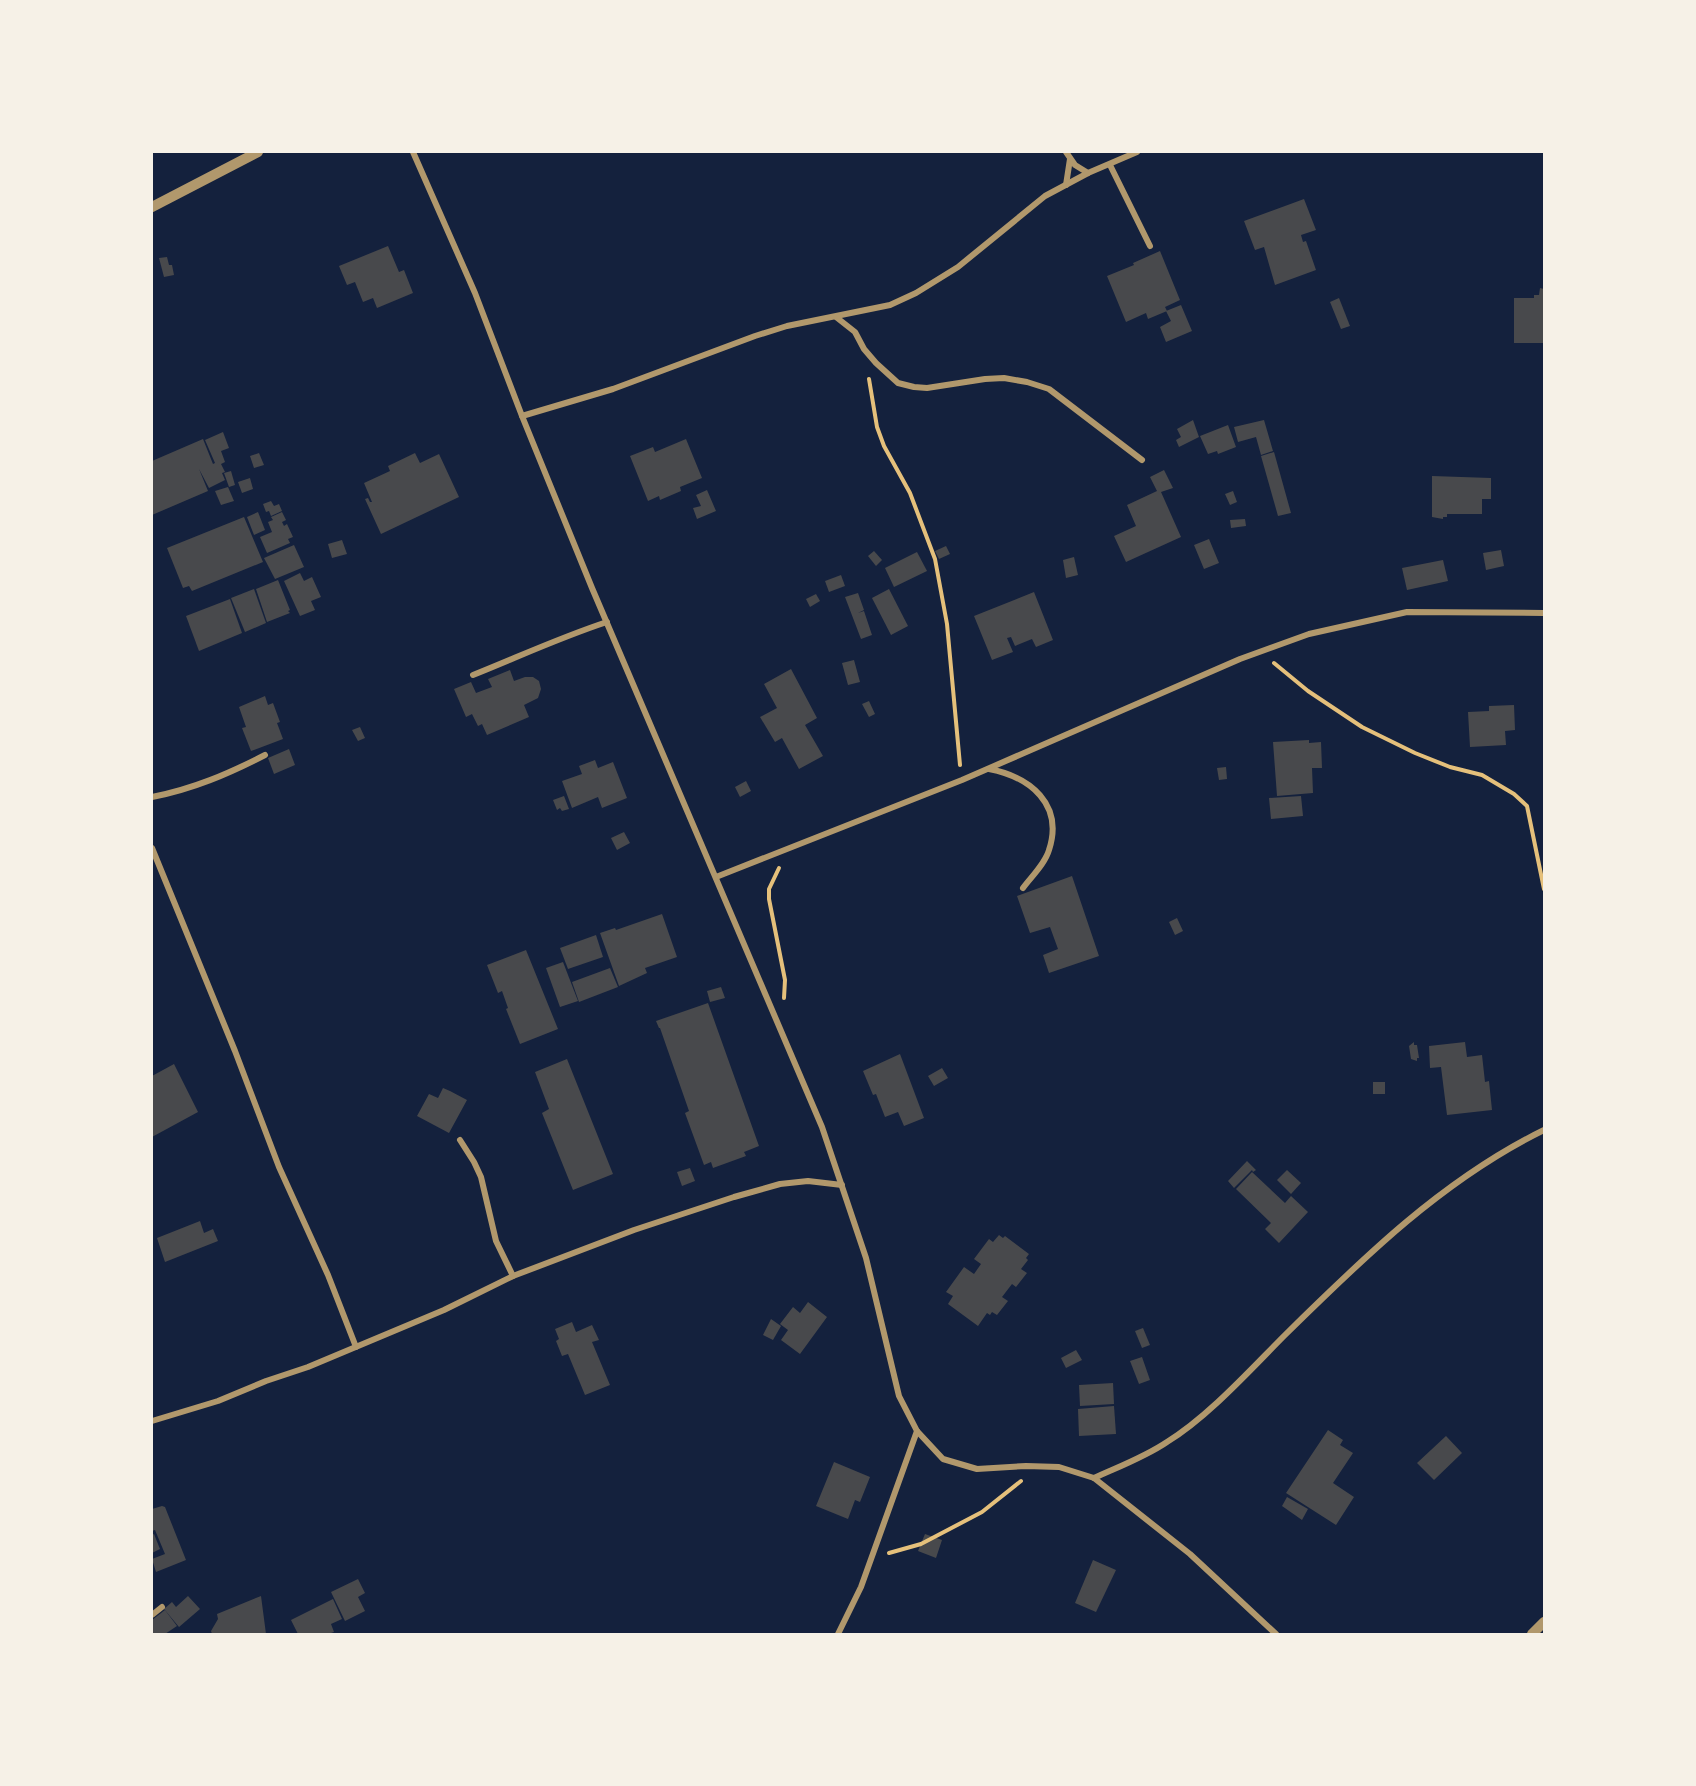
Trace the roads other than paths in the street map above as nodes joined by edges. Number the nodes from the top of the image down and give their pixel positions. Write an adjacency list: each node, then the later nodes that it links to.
1 (258, 152): 9 (street)
2 (413, 152): 12 (street)
3 (1066, 152): 5 (street)
4 (1137, 152): 6 (street)
5 (1070, 159): 7 (street); 8 (street)
6 (1110, 165): 7 (street); 10 (street)
7 (1088, 173): 8 (street)
8 (1066, 185): 11 (street)
9 (152, 207)
10 (1150, 246)
11 (836, 316): 12 (street); 13 (street)
12 (522, 416): 15 (street)
13 (1142, 460)
14 (1545, 613): 18 (street)
15 (607, 622): 16 (street); 21 (street)
16 (473, 675)
17 (265, 755): 19 (street)
18 (989, 769): 21 (street); 22 (street)
19 (152, 797)
20 (152, 848): 27 (street)
21 (716, 877): 25 (street)
22 (1023, 888)
23 (1545, 1130): 30 (street)
24 (460, 1140): 26 (street)
25 (842, 1185): 26 (street); 29 (street)
26 (513, 1276): 27 (street)
27 (357, 1347): 28 (street)
28 (152, 1421)
29 (917, 1431): 30 (street); 34 (street)
30 (1094, 1478): 35 (street)
31 (162, 1607): 32 (street)
32 (152, 1615)
33 (1545, 1622): 36 (street)
34 (838, 1635)
35 (1275, 1635)
36 (1532, 1635)

